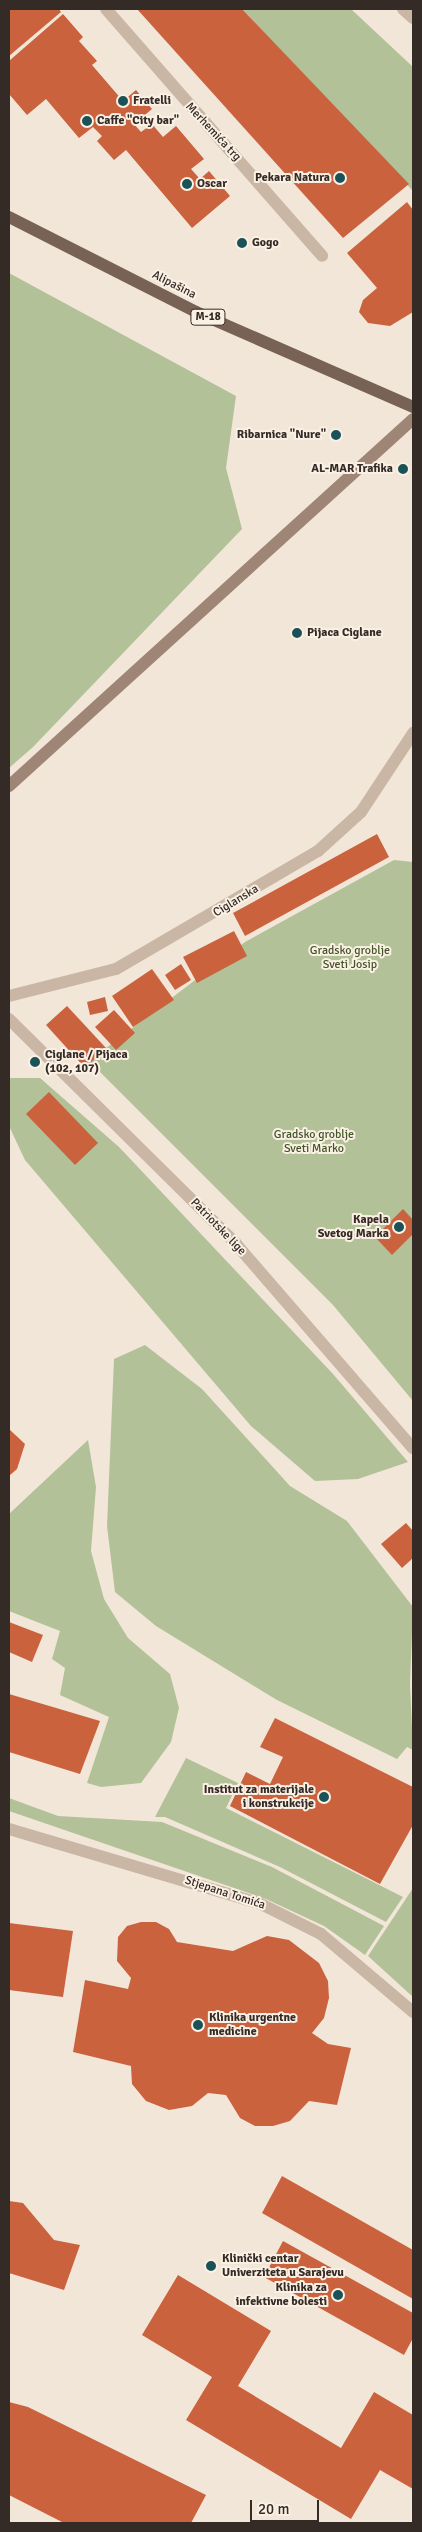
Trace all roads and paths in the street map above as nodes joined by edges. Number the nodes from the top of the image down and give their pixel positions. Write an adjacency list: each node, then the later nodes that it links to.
1 (106, 9): 5 (street, Merhemića trg)
2 (403, 9): 3 (street)
3 (413, 18)
4 (9, 217): 6 (main road, Alipašina / M-18)
5 (322, 256)
6 (413, 406)
7 (413, 418): 9 (main road)
8 (413, 733): 10 (street, Ciglanska)
9 (9, 786)
10 (9, 996)
11 (9, 1019): 12 (street, Patriotske lige)
12 (413, 1448)
13 (9, 1829): 14 (street, Stjepana Tomića)
14 (413, 2012)

